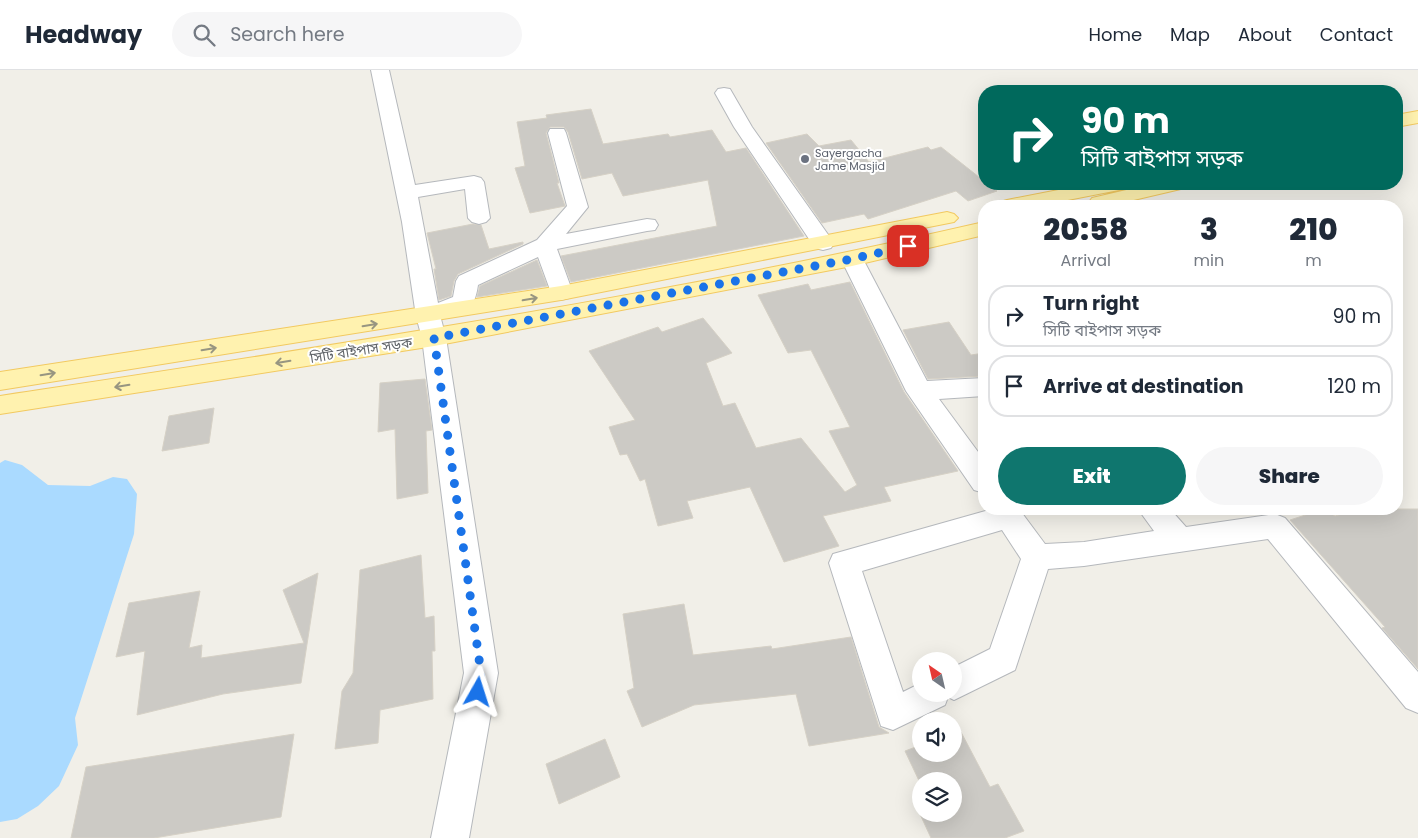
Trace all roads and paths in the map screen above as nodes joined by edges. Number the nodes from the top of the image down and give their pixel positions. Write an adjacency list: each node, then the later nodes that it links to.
1 (380, 70): 10 (street)
2 (724, 93): 17 (street)
3 (1418, 117): 4 (main road)
4 (1403, 120)
5 (1418, 131): 7 (main road)
6 (557, 133): 18 (street)
7 (1403, 134)
8 (1088, 190): 11 (main road)
9 (1151, 190): 12 (main road)
10 (407, 192): 14 (street); 21 (street)
11 (1038, 200)
12 (1107, 200)
13 (978, 212): 17 (main road)
14 (479, 218)
15 (647, 225): 18 (street)
16 (978, 229): 19 (main road, সিটি বাইপাস সড়ক)
17 (823, 243): 20 (main road)
18 (545, 245): 20 (street); 21 (street)
19 (852, 259): 21 (main road, সিটি বাইপাস সড়ক); 24 (street)
20 (561, 294): 21 (main road, one-way to 20)
21 (431, 327): 22 (main road, one-way to 21); 25 (main road, সিটি বাইপাস সড়ক, one-way to 25); 35 (street)
22 (0, 381)
23 (978, 387): 24 (street)
24 (920, 391): 26 (street)
25 (0, 405)
26 (978, 473)
27 (1000, 515): 34 (street)
28 (1007, 515): 31 (street)
29 (1157, 515): 30 (street)
30 (1180, 540): 31 (street); 33 (street)
31 (1037, 557): 32 (street)
32 (962, 680)
33 (1418, 697)
34 (917, 702)
35 (450, 838)

